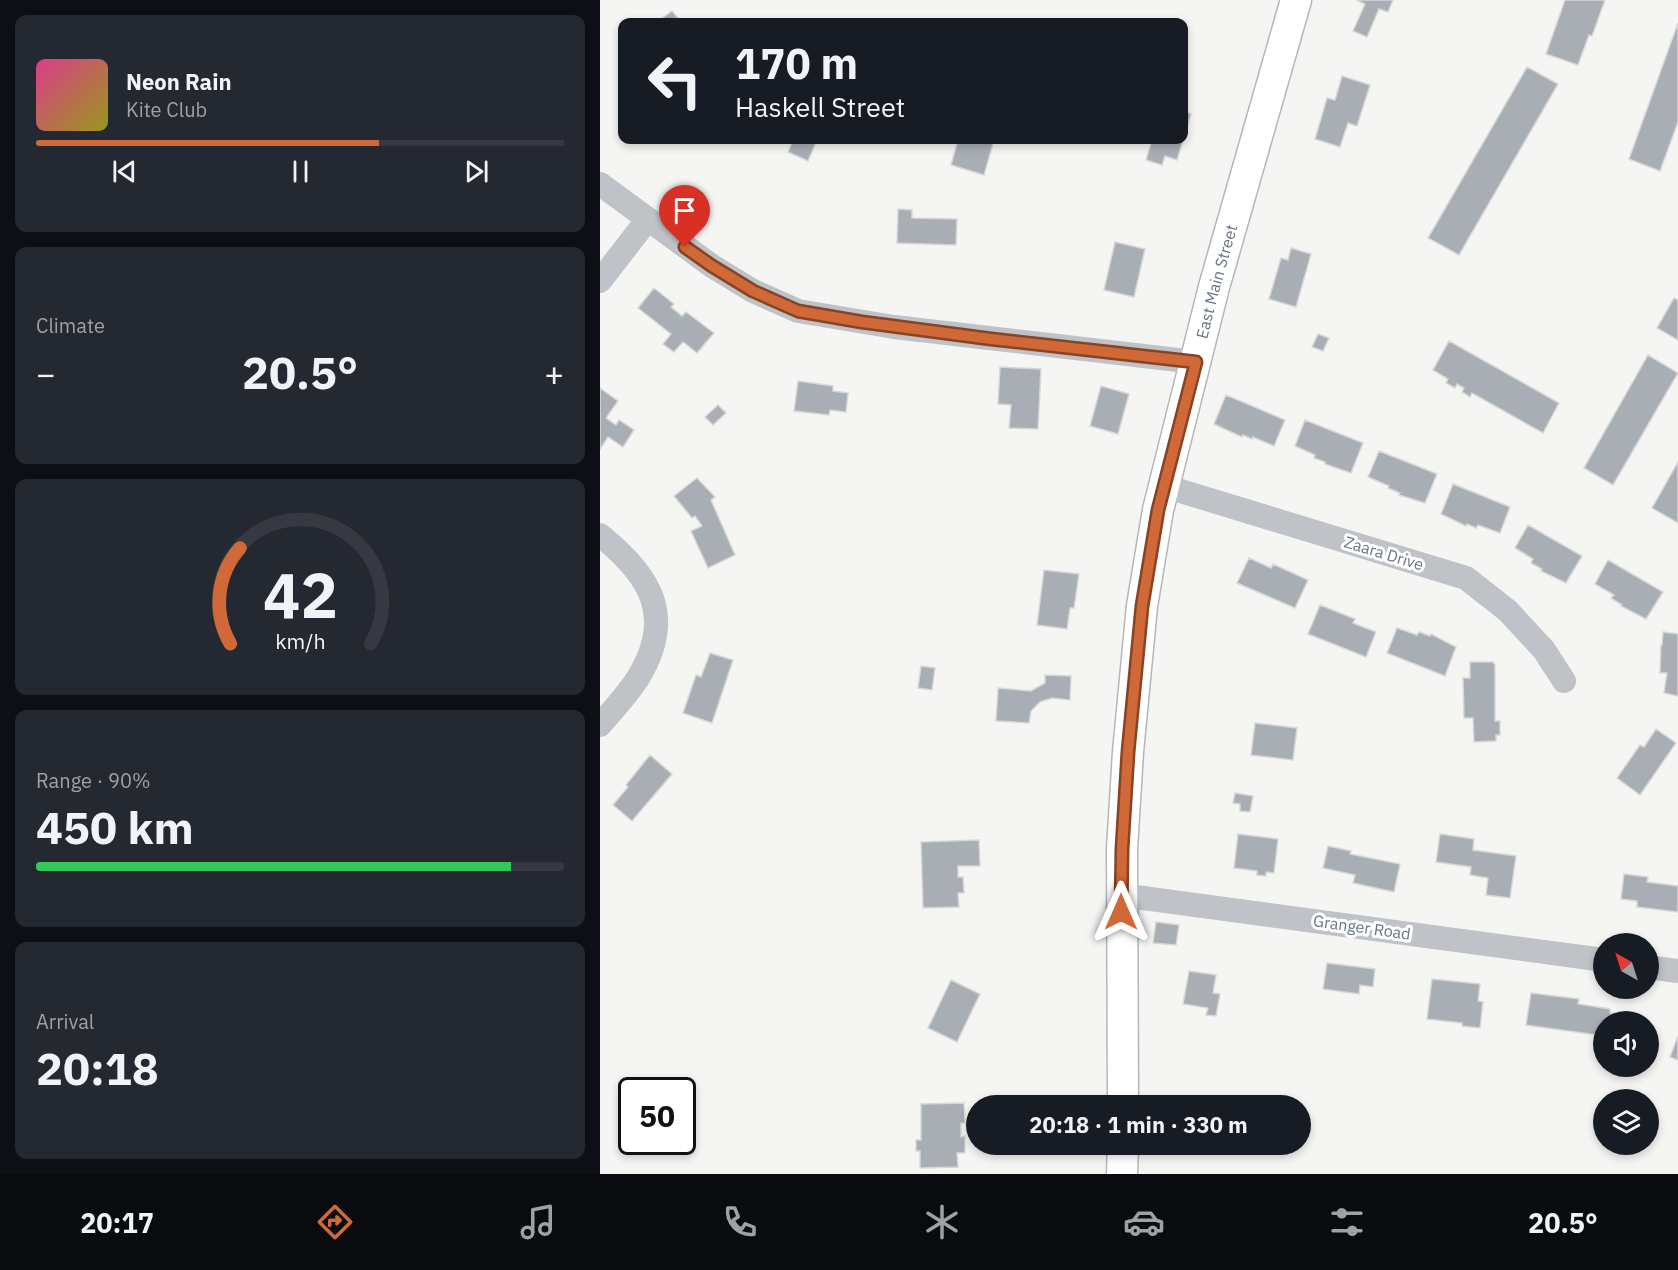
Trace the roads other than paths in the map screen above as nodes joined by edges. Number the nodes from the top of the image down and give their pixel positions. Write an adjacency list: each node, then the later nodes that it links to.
1 (1296, 0): 5 (main road, East Main Street)
2 (600, 184): 3 (street)
3 (648, 219): 4 (street); 5 (street)
4 (600, 281)
5 (1196, 362): 6 (main road, East Main Street)
6 (1164, 486): 8 (street, Zaara Drive); 10 (main road, East Main Street)
7 (600, 535): 9 (street)
8 (1564, 681)
9 (600, 725)
10 (1121, 896): 11 (street, Granger Road); 14 (main road, East Main Street)
11 (1593, 959)
12 (1659, 968): 13 (street)
13 (1678, 971)
14 (1123, 1095)
15 (1123, 1155): 16 (main road)
16 (1122, 1174)

